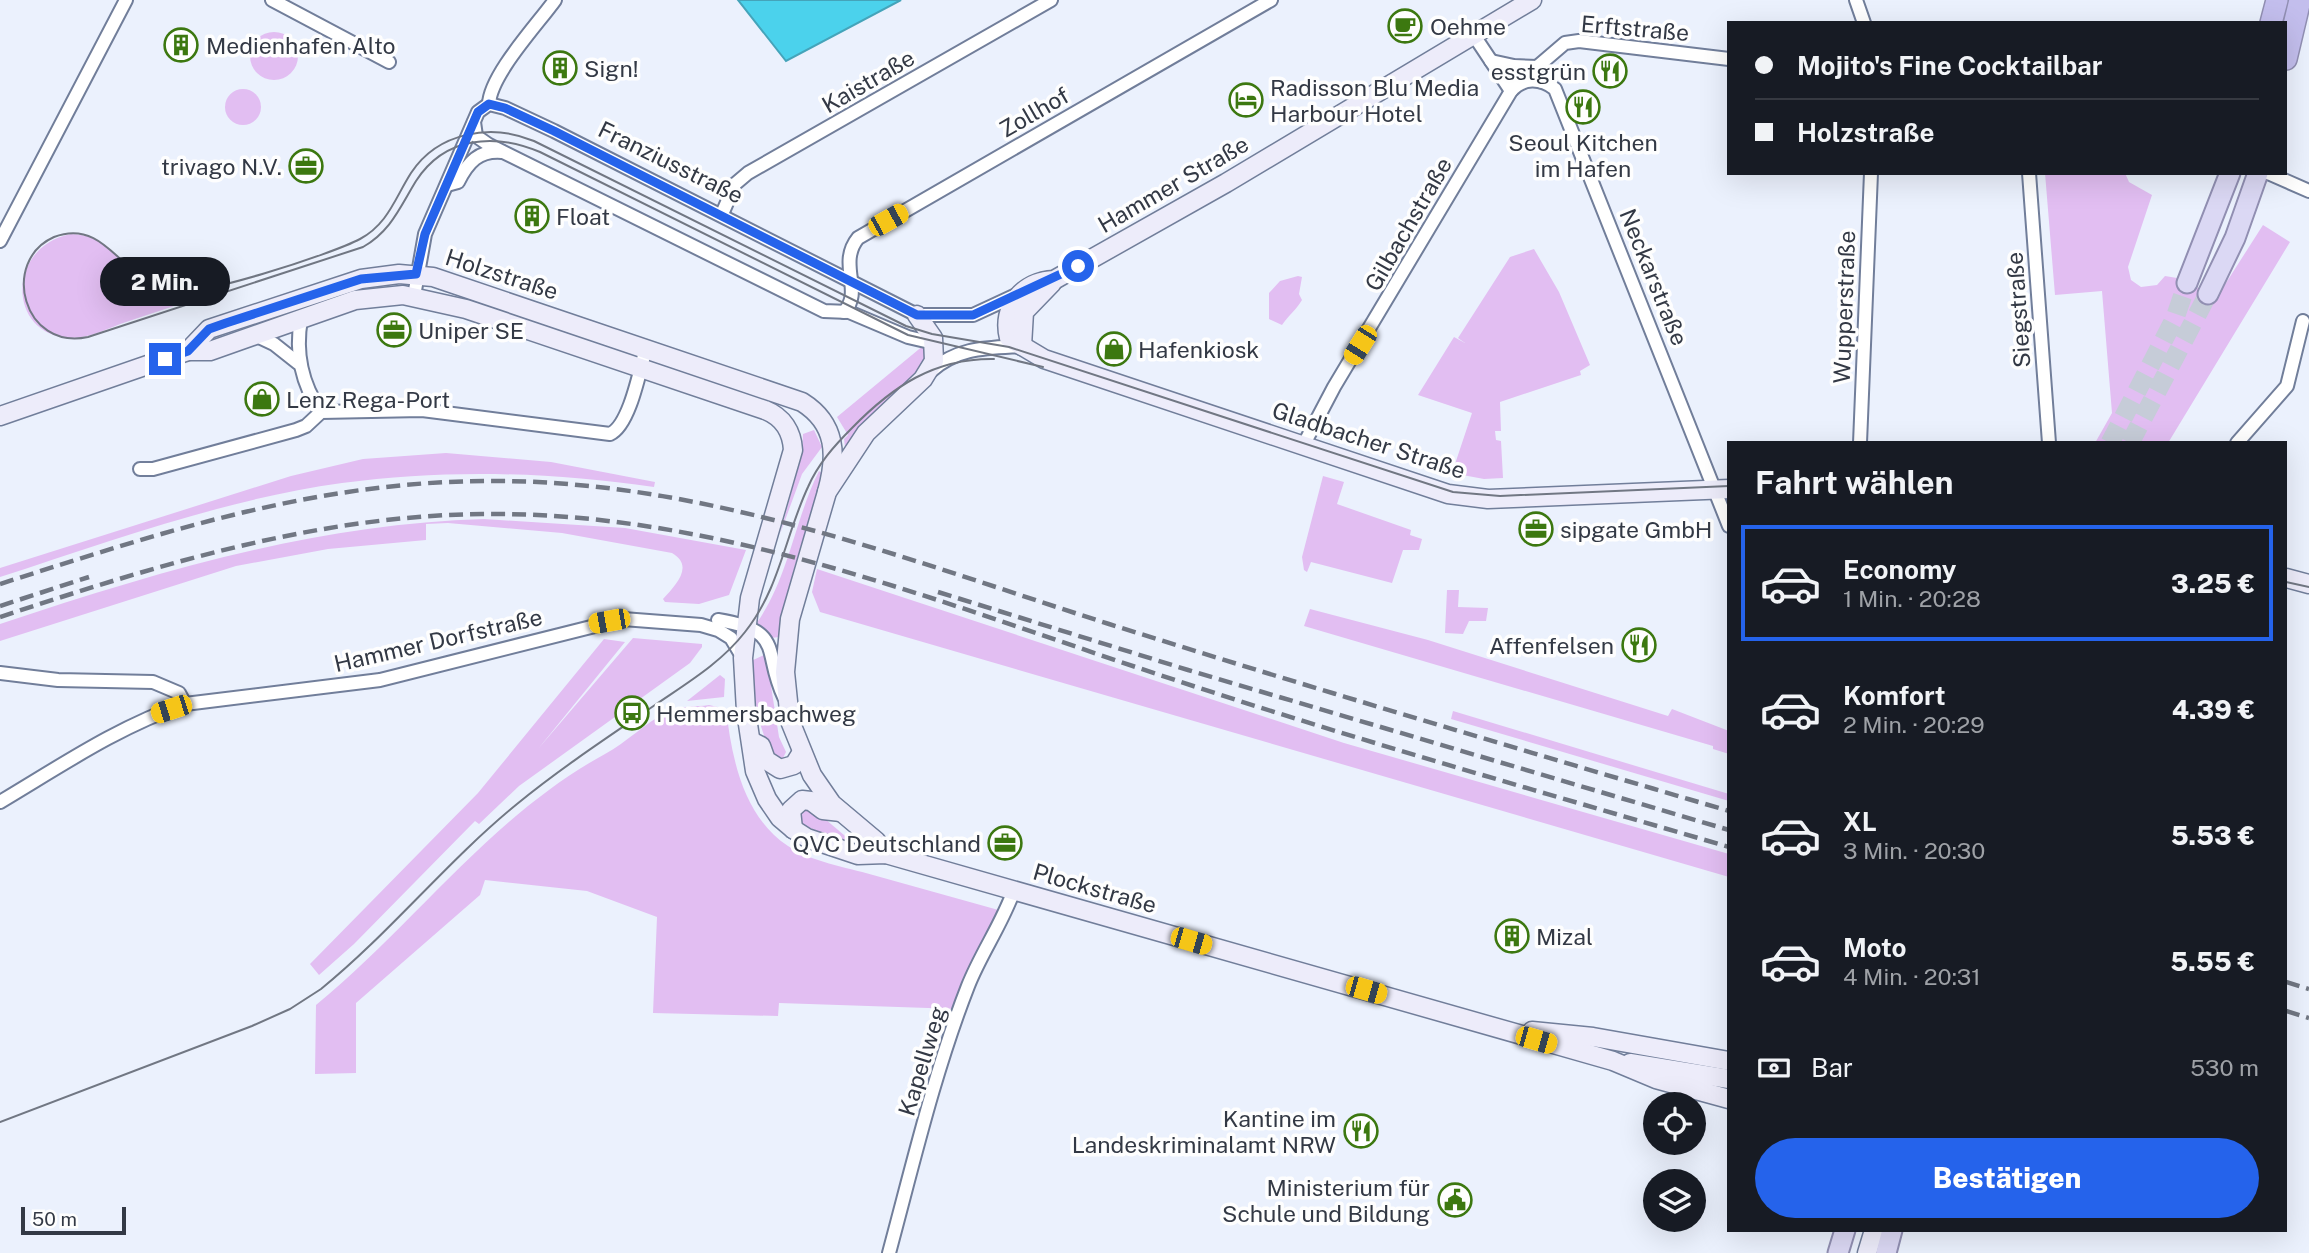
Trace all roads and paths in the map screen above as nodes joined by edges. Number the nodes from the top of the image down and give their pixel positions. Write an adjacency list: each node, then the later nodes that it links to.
1 (125, 0): 29 (street)
2 (272, 0): 16 (street)
3 (555, 0): 18 (street)
4 (1051, 0): 28 (street, Kaistraße)
5 (1271, 0): 31 (street, Zollhof)
6 (1532, 0): 12 (main road, Hammer Straße)
7 (1856, 0): 10 (street)
8 (2300, 0): 11 (highway)
9 (2309, 13): 11 (highway)
10 (1863, 21)
11 (2293, 30): 13 (highway)
12 (1475, 37): 15 (street); 32 (main road, Hammer Straße)
13 (2287, 55)
14 (1727, 59): 15 (street, Erftstraße)
15 (1491, 61): 17 (street)
16 (389, 62)
17 (1511, 91): 55 (street, Gilbachstraße); 57 (street, Neckarstraße)
18 (489, 104): 19 (street); 28 (street, Franziusstraße)
19 (474, 121): 20 (street); 26 (street)
20 (511, 154): 26 (street); 37 (street)
21 (1871, 175): 52 (street, Wupperstraße)
22 (2029, 175): 53 (street, Siegstraße)
23 (2229, 175): 33 (main road)
24 (2257, 175): 34 (main road)
25 (2273, 175): 27 (street)
26 (447, 185): 30 (street)
27 (2309, 191)
28 (722, 214): 31 (street, Franziusstraße)
29 (0, 242)
30 (416, 274): 36 (street); 44 (main road, Holzstraße); 45 (main road, Holzstraße)
31 (850, 280): 37 (street); 38 (street, Franziusstraße)
32 (1054, 280): 35 (main road, Hammer Straße); 43 (main road, Hammer Straße)
33 (2188, 283)
34 (2208, 294)
35 (1016, 295): 38 (street, Franziusstraße); 43 (main road)
36 (414, 296): 39 (main road, Holzstraße); 47 (main road, Holzstraße)
37 (844, 312): 42 (street)
38 (917, 315): 42 (main road)
39 (301, 319): 41 (main road, Holzstraße); 46 (street)
40 (2303, 321): 54 (street)
41 (257, 336): 45 (main road, Holzstraße); 46 (street)
42 (934, 343): 48 (main road)
43 (1022, 346): 48 (street); 55 (main road, Gladbacher Straße)
44 (646, 348): 47 (street); 58 (main road, Holzstraße)
45 (188, 351): 50 (main road, Holzstraße)
46 (298, 363): 49 (street)
47 (640, 368): 49 (street); 51 (main road, Holzstraße)
48 (928, 374): 58 (main road, Plockstraße)
49 (321, 412): 56 (street)
50 (0, 416)
51 (790, 433): 62 (main road, Plockstraße)
52 (1860, 441)
53 (2049, 441)
54 (2239, 441)
55 (1303, 446): 57 (main road, Gladbacher Straße)
56 (140, 469)
57 (1723, 489): 59 (street)
58 (827, 492): 68 (main road, Plockstraße)
59 (1727, 514)
60 (2287, 578): 61 (main road)
61 (2309, 584)
62 (750, 598): 63 (street, Hammer Dorfstraße); 64 (main road, Plockstraße)
63 (718, 620): 64 (street, Hammer Dorfstraße); 65 (street, Hammer Dorfstraße)
64 (745, 624): 66 (main road, Plockstraße); 68 (street)
65 (701, 625): 66 (street, Hammer Dorfstraße); 69 (street, Hammer Dorfstraße)
66 (743, 658): 70 (main road, Plockstraße)
67 (0, 673): 69 (street)
68 (786, 701): 71 (main road, Plockstraße)
69 (185, 704): 72 (street, Hammer Dorfstraße)
70 (750, 740): 71 (main road); 74 (main road, Plockstraße)
71 (802, 752): 73 (main road, Plockstraße)
72 (0, 802)
73 (841, 812): 74 (main road, Plockstraße); 75 (main road, Plockstraße)
74 (793, 829): 75 (main road, Plockstraße)
75 (886, 854): 76 (main road, Plockstraße)
76 (1014, 890): 77 (main road, Plockstraße); 85 (street, Kapellweg)
77 (1510, 1032): 78 (main road, Plockstraße); 79 (main road)
78 (1613, 1061): 80 (main road, Plockstraße); 81 (main road, Plockstraße)
79 (1727, 1061)
80 (1727, 1079)
81 (1727, 1098)
82 (1844, 1232): 86 (main road)
83 (1873, 1232): 87 (main road)
84 (1891, 1232): 88 (main road)
85 (889, 1253)
86 (1838, 1253)
87 (1867, 1253)
88 (1886, 1253)

